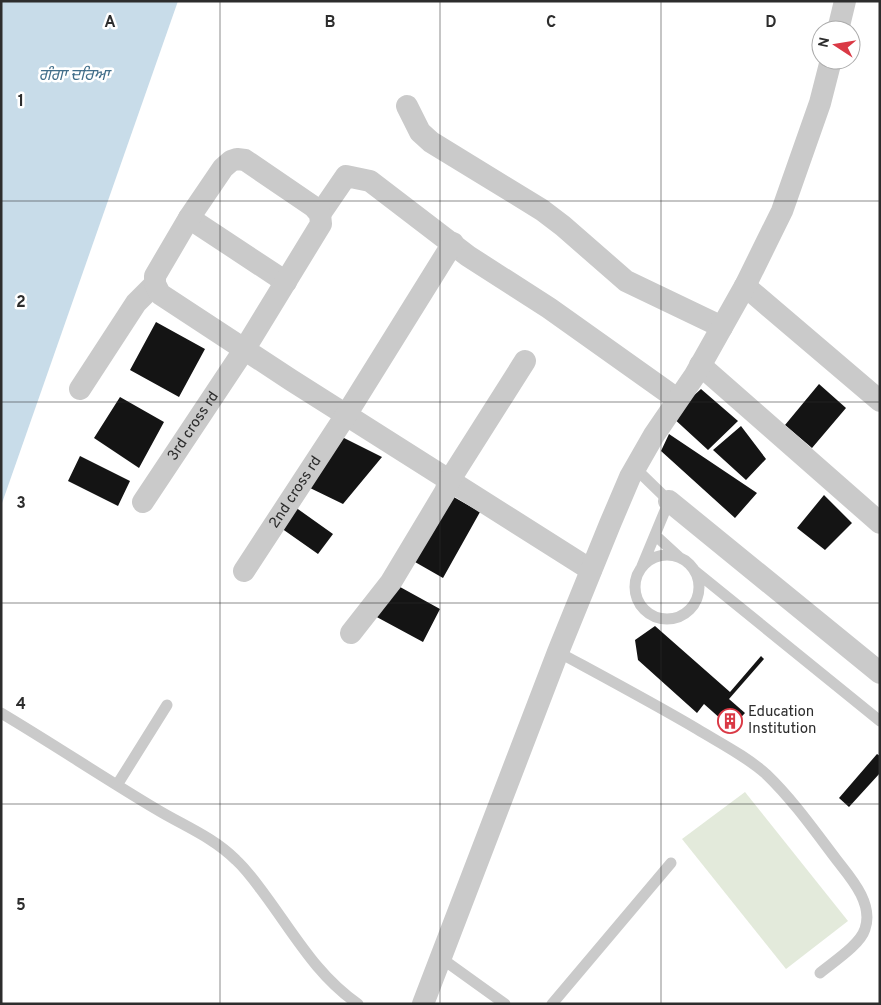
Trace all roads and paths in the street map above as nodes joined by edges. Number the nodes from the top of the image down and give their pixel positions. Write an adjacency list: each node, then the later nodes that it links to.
1 (845, 1): 2 (street)
2 (840, 20)
3 (828, 70): 10 (street)
4 (407, 106): 11 (street)
5 (320, 214): 6 (street); 7 (street, 3rd cross rd); 8 (street, 3rd cross rd)
6 (189, 218): 8 (street); 9 (street)
7 (453, 243): 16 (street); 18 (street, 2nd cross rd)
8 (286, 282): 12 (street, 3rd cross rd)
9 (155, 284): 12 (street); 15 (street)
10 (745, 286): 11 (street); 17 (street)
11 (722, 327): 14 (street)
12 (244, 350): 18 (street); 22 (street, 3rd cross rd)
13 (525, 361): 20 (street)
14 (700, 365): 16 (street); 23 (street)
15 (80, 389)
16 (677, 399): 19 (street)
17 (880, 401)
18 (346, 415): 20 (street); 27 (street, 2nd cross rd)
19 (635, 468): 21 (lane); 26 (street)
20 (449, 481): 26 (street); 30 (street)
21 (669, 501): 24 (lane); 32 (street)
22 (143, 502)
23 (880, 523)
24 (655, 535): 25 (lane); 29 (lane)
25 (680, 558): 28 (lane); 29 (lane)
26 (591, 570): 31 (street)
27 (244, 571)
28 (695, 571): 29 (lane); 35 (lane)
29 (638, 575)
30 (351, 633)
31 (558, 652): 38 (street); 39 (lane)
32 (880, 673)
33 (167, 705): 36 (lane)
34 (1, 713): 36 (lane)
35 (880, 721)
36 (117, 785): 40 (lane)
37 (671, 863): 43 (lane)
38 (441, 958): 41 (street); 42 (lane)
39 (820, 973)
40 (358, 1004)
41 (423, 1004)
42 (505, 1004)
43 (552, 1004)

